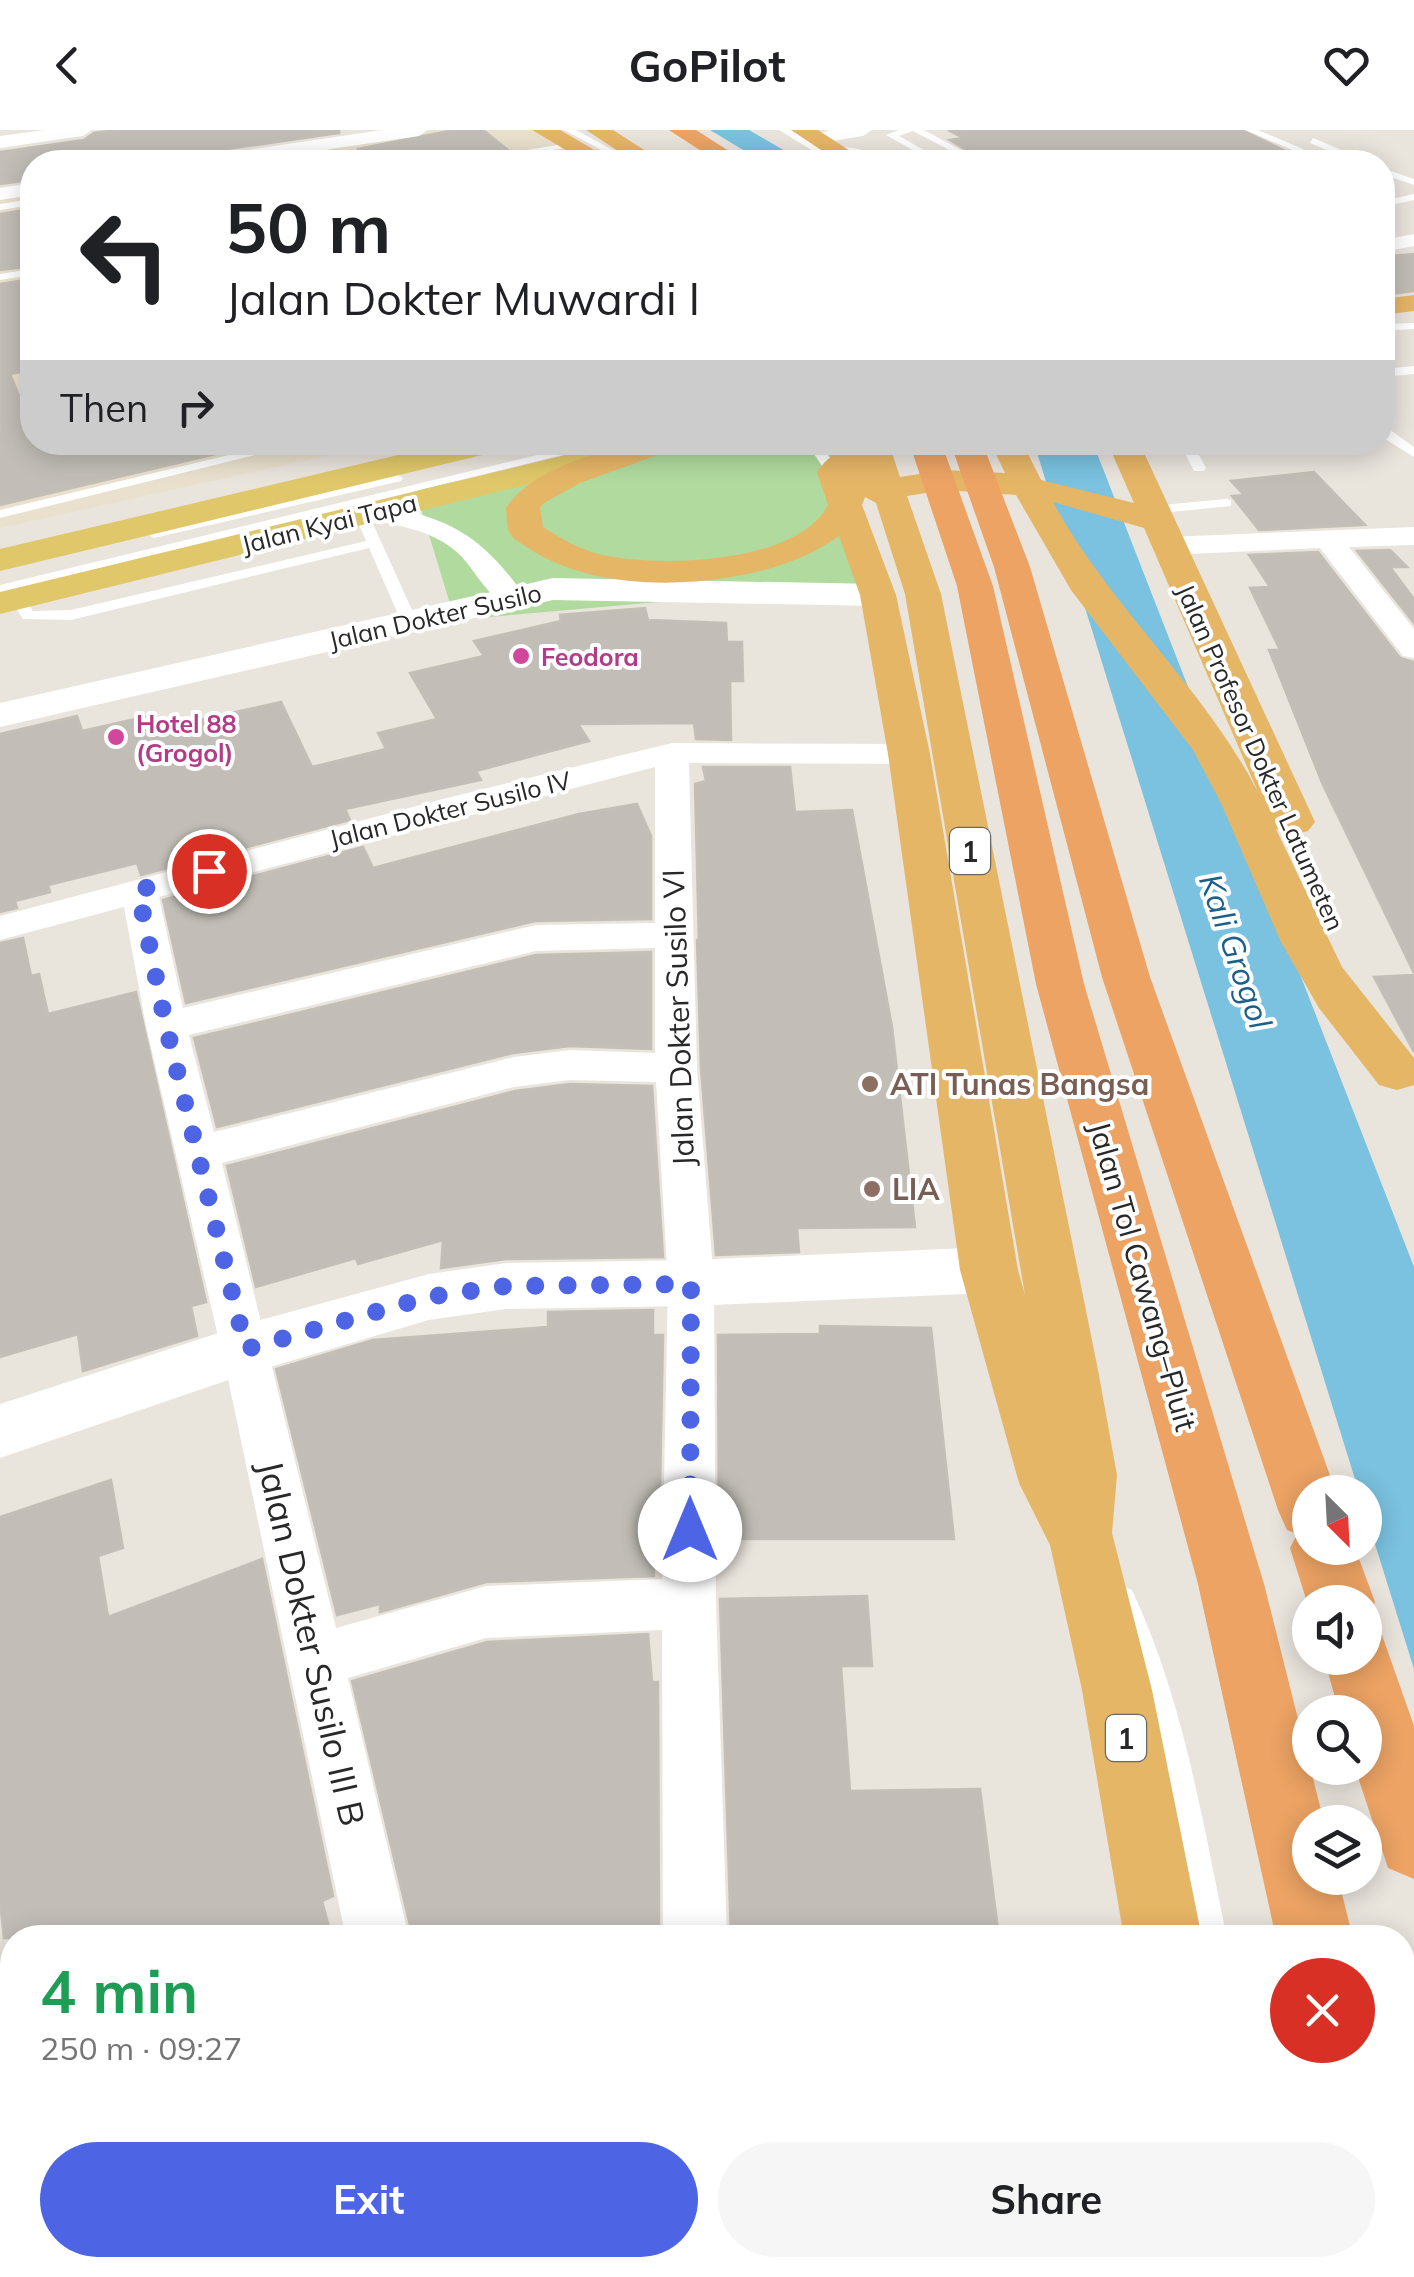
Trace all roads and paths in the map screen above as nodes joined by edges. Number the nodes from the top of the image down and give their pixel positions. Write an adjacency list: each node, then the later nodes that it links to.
1 (83, 130): 15 (street)
2 (419, 130): 16 (street)
3 (597, 130): 21 (highway)
4 (642, 130): 22 (highway)
5 (680, 130): 23 (highway)
6 (757, 130): 24 (highway)
7 (784, 130): 14 (lane)
8 (863, 130): 14 (street)
9 (909, 130): 26 (lane)
10 (917, 130): 27 (lane)
11 (1250, 130): 28 (lane)
12 (562, 136): 18 (lane); 19 (highway); 20 (lane)
13 (1300, 136): 29 (lane)
14 (822, 141): 25 (lane)
15 (0, 142)
16 (336, 145): 17 (street)
17 (298, 150)
18 (528, 150)
19 (585, 150)
20 (599, 150)
21 (631, 150)
22 (674, 150)
23 (714, 150)
24 (783, 150)
25 (851, 150)
26 (918, 150)
27 (955, 150)
28 (1295, 150)
29 (1333, 150)
30 (247, 455): 48 (lane)
31 (441, 455): 54 (main road, Jalan Kyai Tapa)
32 (499, 455): 55 (lane)
33 (556, 455): 55 (lane)
34 (614, 455): 50 (main road, Jalan Kyai Tapa)
35 (625, 455): 37 (highway)
36 (821, 455): 46 (lane)
37 (855, 455)
38 (856, 455): 46 (highway)
39 (876, 455): 72 (highway, 1)
40 (930, 455): 86 (highway, Jalan Tol Cawang–Pluit / 1)
41 (971, 455): 76 (highway)
42 (1012, 455): 70 (highway, Jalan Profesor Dokter Latumeten)
43 (1131, 455): 49 (highway, Jalan Profesor Dokter Latumeten)
44 (1192, 455): 45 (lane)
45 (1198, 468)
46 (833, 472): 51 (highway, 1)
47 (1226, 504): 49 (lane)
48 (0, 514)
49 (1150, 522): 51 (highway); 53 (street); 70 (highway, Jalan Profesor Dokter Latumeten)
50 (370, 523): 55 (main road, Jalan Kyai Tapa); 58 (street); 60 (lane)
51 (855, 528): 56 (highway, 1)
52 (1414, 536): 53 (street)
53 (1329, 542): 59 (street)
54 (0, 560)
55 (5, 591)
56 (878, 595): 58 (street, Jalan Dokter Susilo); 64 (highway, 1)
57 (1414, 596): 59 (street)
58 (511, 598): 60 (street, Jalan Dokter Susilo)
59 (1377, 600): 61 (street)
60 (408, 621): 62 (street, Jalan Dokter Susilo)
61 (1414, 650)
62 (0, 716)
63 (672, 753): 64 (street, Jalan Dokter Susilo IV); 65 (street, Jalan Dokter Susilo IV); 67 (street, Jalan Dokter Susilo VI)
64 (909, 754): 72 (highway, 1)
65 (138, 890): 66 (street, Jalan Dokter Susilo IV); 68 (street, Jalan Dokter Susilo III B)
66 (0, 928)
67 (671, 936): 68 (street); 69 (street, Jalan Dokter Susilo VI)
68 (166, 1026): 71 (street, Jalan Dokter Susilo III B)
69 (676, 1068): 71 (street); 73 (street, Jalan Dokter Susilo VI)
70 (1406, 1091)
71 (197, 1153): 74 (street, Jalan Dokter Susilo III B)
72 (1018, 1268): 73 (street); 77 (highway, 1)
73 (691, 1284): 74 (street); 78 (street, Jalan Dokter Susilo VI)
74 (246, 1349): 75 (street); 79 (street, Jalan Dokter Susilo III B)
75 (0, 1431)
76 (1298, 1475)
77 (1082, 1540): 84 (highway, 1); 85 (lane)
78 (689, 1602): 79 (street); 83 (street, Jalan Dokter Susilo VI)
79 (316, 1660): 82 (street, Jalan Dokter Susilo III B)
80 (1363, 1675): 81 (highway)
81 (1414, 1842)
82 (375, 1925)
83 (695, 1925)
84 (1161, 1925)
85 (1208, 1925)
86 (1312, 1925)

